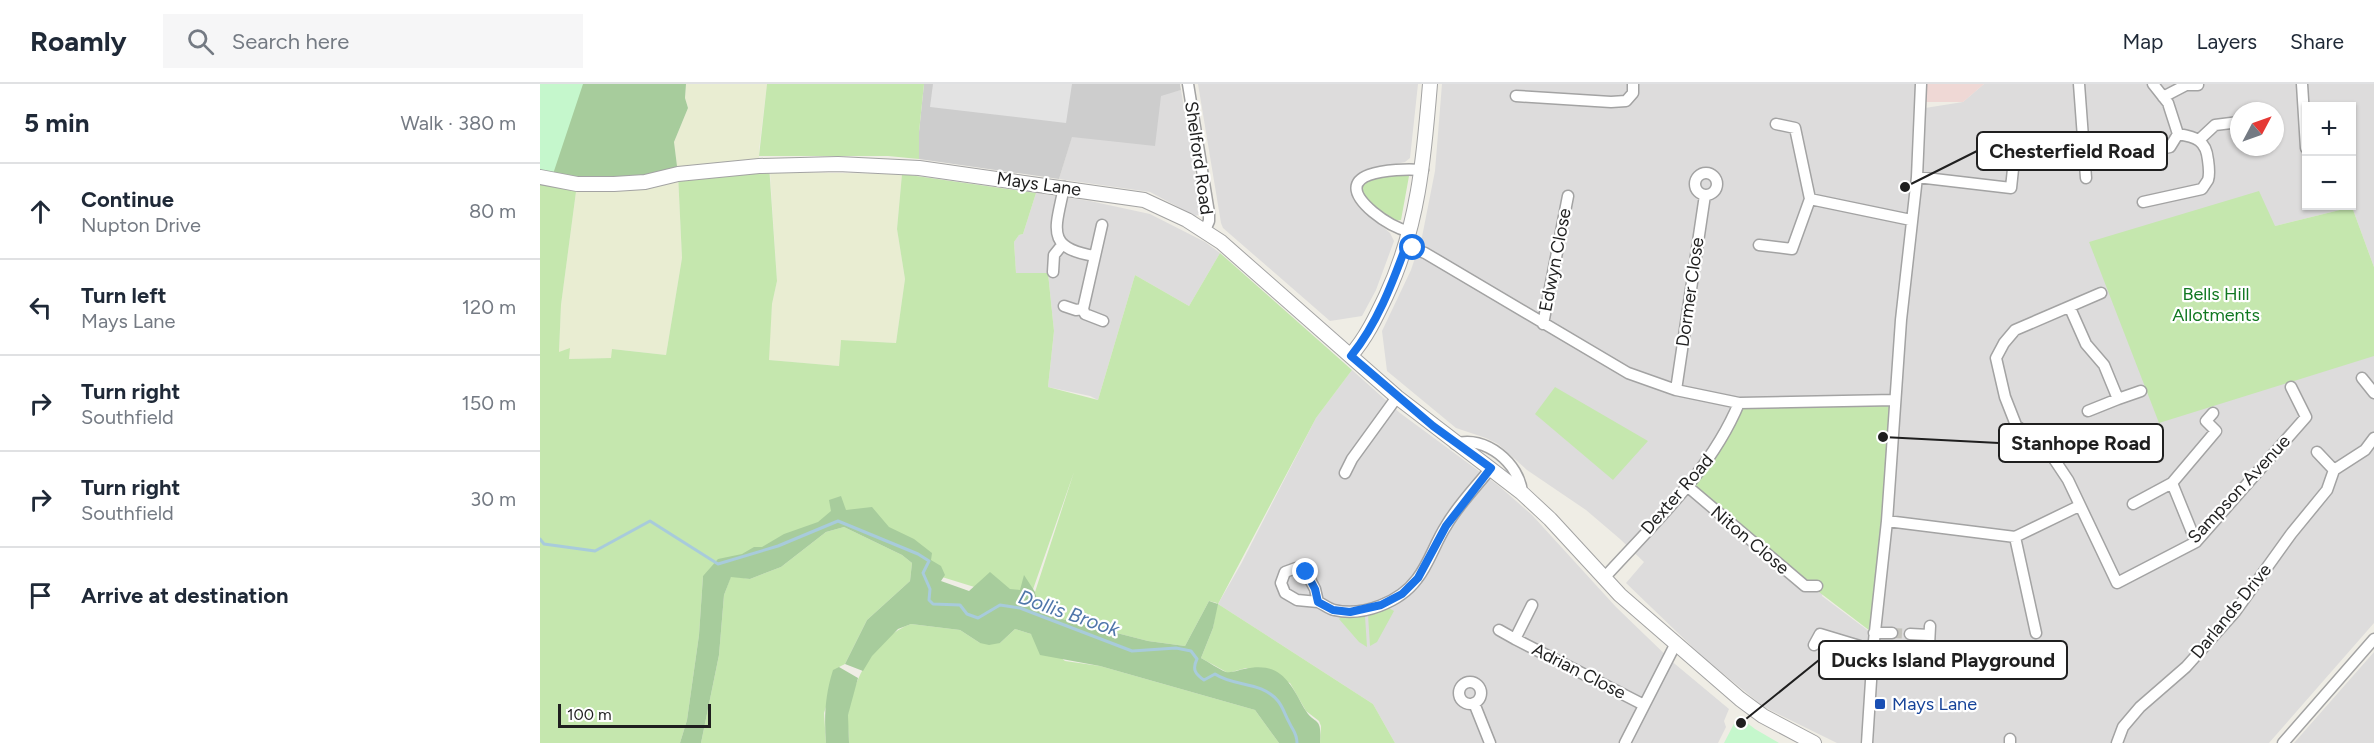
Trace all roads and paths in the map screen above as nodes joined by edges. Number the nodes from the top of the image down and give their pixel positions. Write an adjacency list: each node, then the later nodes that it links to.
1 (1188, 84): 29 (street, Shelford Road)
2 (1430, 84): 18 (street)
3 (1633, 84): 9 (street)
4 (1921, 84): 20 (street)
5 (2079, 84): 21 (street)
6 (2153, 84): 10 (street)
7 (2302, 84): 11 (street)
8 (2198, 85): 10 (street)
9 (1516, 96)
10 (2163, 97): 14 (street)
11 (2303, 102)
12 (1776, 124): 25 (street)
13 (2230, 124): 15 (street)
14 (2178, 134): 15 (street); 16 (street)
15 (2200, 139): 26 (street)
16 (2156, 150)
17 (2013, 169): 20 (street)
18 (1423, 170): 30 (street); 30 (street)
19 (540, 177): 22 (street, Mays Lane)
20 (1917, 177): 27 (street)
21 (2086, 178)
22 (1064, 187): 29 (street, Mays Lane); 31 (street)
23 (1705, 195): 45 (street, Dormer Close)
24 (1568, 196): 41 (street, Edwyn Close)
25 (1810, 199): 27 (street); 32 (street)
26 (2143, 202)
27 (1911, 219): 50 (street)
28 (1102, 225): 34 (street)
29 (1205, 230): 42 (street, Mays Lane)
30 (1410, 232): 33 (street)
31 (1062, 245): 34 (street); 35 (street)
32 (1759, 245)
33 (1406, 246): 41 (street); 42 (street)
34 (1095, 256): 39 (street)
35 (1053, 272)
36 (2101, 293): 38 (street)
37 (1064, 306): 39 (street)
38 (2070, 308): 49 (street); 64 (street)
39 (1083, 309): 40 (street)
40 (1103, 321)
41 (1543, 324): 45 (street)
42 (1351, 356): 48 (street, Mays Lane)
43 (2362, 378): 47 (street)
44 (2291, 387): 67 (street, Sampson Avenue)
45 (1676, 390): 51 (street)
46 (2141, 391): 49 (street)
47 (2374, 393)
48 (1397, 397): 55 (street, Mays Lane); 59 (street)
49 (2118, 399): 52 (street)
50 (1895, 400): 51 (street); 65 (street)
51 (1739, 403): 61 (street, Dexter Road)
52 (2088, 411)
53 (2213, 413): 60 (street)
54 (2374, 438): 58 (street)
55 (1455, 444): 57 (street, Mays Lane); 62 (street, Mays Lane)
56 (2317, 452): 58 (street)
57 (1491, 468): 62 (street, Mays Lane); 70 (street)
58 (2334, 470): 89 (street, Darlands Drive)
59 (1345, 473)
60 (2172, 483): 63 (street); 67 (street)
61 (1687, 486): 68 (street, Dexter Road); 69 (street, Niton Close)
62 (1522, 493): 68 (street, Mays Lane)
63 (2133, 504)
64 (2079, 506): 66 (street); 67 (street, Sampson Avenue)
65 (1887, 521): 66 (street); 73 (street)
66 (2015, 537): 75 (street)
67 (2196, 542)
68 (1604, 578): 79 (street, Mays Lane)
69 (1817, 586)
70 (1318, 602)
71 (1532, 604): 77 (street, Adrian Close)
72 (1498, 630): 77 (street)
73 (1874, 633): 74 (street); 81 (street)
74 (1892, 633)
75 (2036, 633)
76 (1910, 634): 82 (street)
77 (1515, 639): 84 (street, Adrian Close)
78 (2374, 639): 90 (street)
79 (1676, 645): 84 (street); 87 (street, Mays Lane)
80 (1814, 645): 81 (street)
81 (1873, 650): 88 (street)
82 (1939, 652)
83 (1474, 703): 85 (street)
84 (1644, 705): 86 (street)
85 (1490, 743)
86 (1625, 743)
87 (1814, 743)
88 (1867, 743)
89 (2117, 743)
90 (2283, 743)

